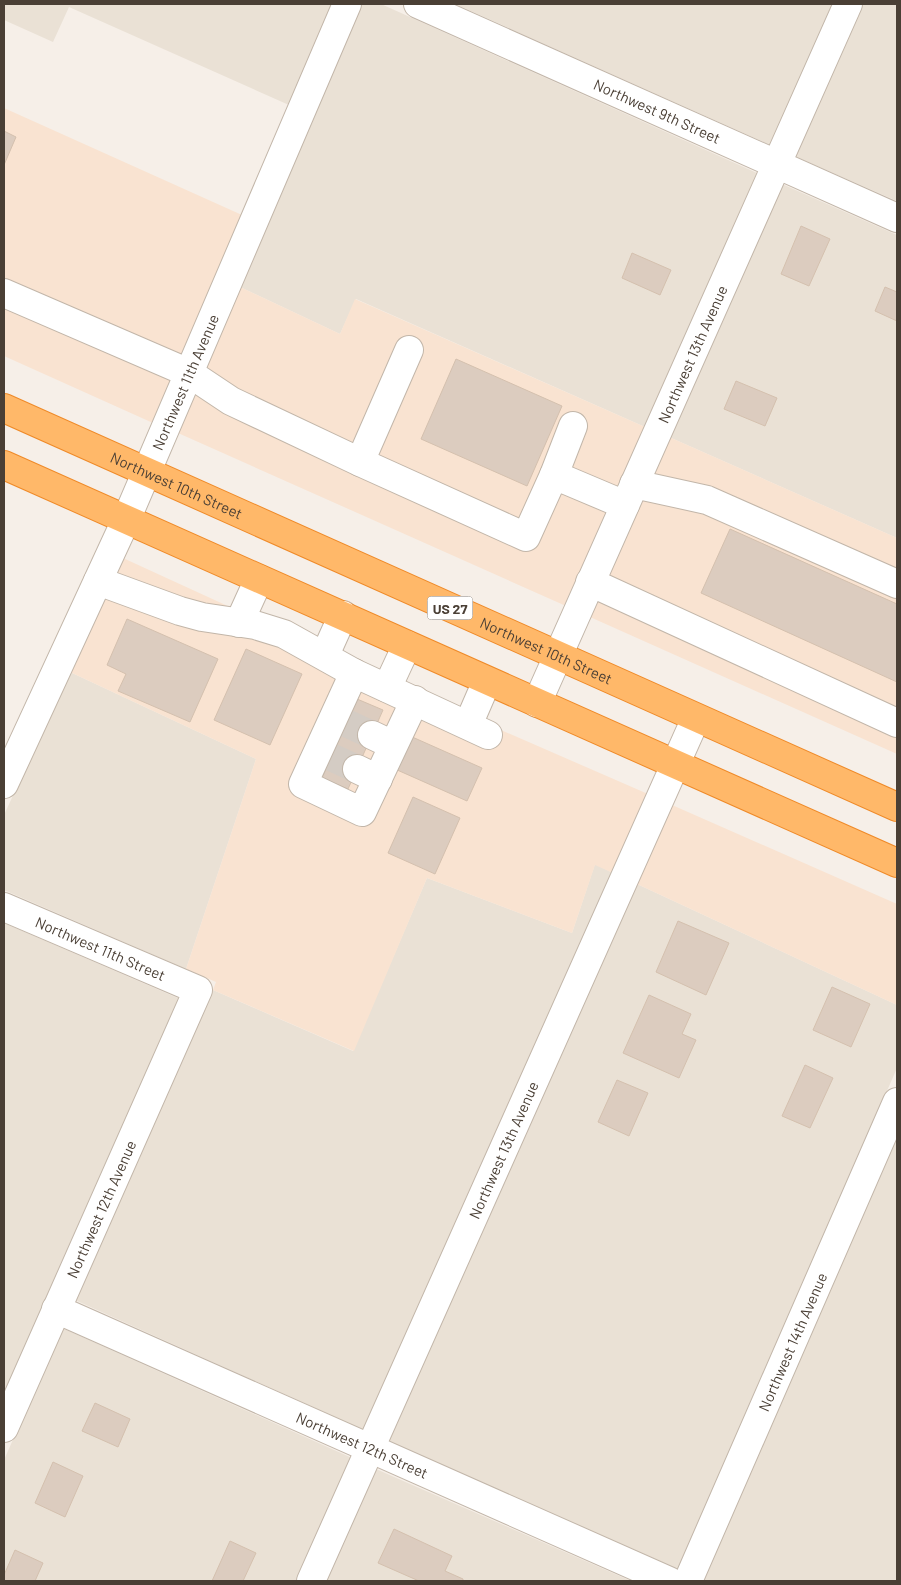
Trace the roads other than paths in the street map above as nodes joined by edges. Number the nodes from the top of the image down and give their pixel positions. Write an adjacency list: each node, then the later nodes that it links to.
1 (347, 4): 8 (street, Northwest 11th Avenue)
2 (418, 4): 4 (street, Northwest 9th Street)
3 (848, 4): 4 (street, Northwest 13th Avenue)
4 (776, 165): 5 (street, Northwest 9th Street); 15 (street, Northwest 13th Avenue)
5 (897, 218)
6 (4, 293): 8 (street)
7 (409, 350): 11 (street)
8 (189, 373): 11 (street); 13 (street, Northwest 11th Avenue)
9 (4, 408): 13 (highway, Northwest 10th Street / US 27)
10 (573, 426): 14 (street)
11 (360, 462): 14 (street)
12 (4, 465): 16 (highway)
13 (147, 471): 16 (street, Northwest 11th Avenue); 25 (highway, Northwest 10th Street / US 27)
14 (554, 475): 15 (street)
15 (630, 494): 19 (street, Northwest 13th Avenue); 20 (street)
16 (126, 520): 17 (highway); 18 (street, Northwest 11th Avenue)
17 (259, 579): 21 (highway); 22 (street)
18 (98, 581): 22 (street); 34 (street, Northwest 11th Avenue)
19 (590, 582): 25 (street, Northwest 13th Avenue); 32 (street)
20 (897, 584)
21 (343, 615): 23 (highway); 24 (street)
22 (239, 623): 24 (street)
23 (407, 645): 27 (highway); 28 (street)
24 (325, 655): 26 (street)
25 (558, 656): 30 (street, Northwest 13th Avenue); 31 (highway, Northwest 10th Street / US 27)
26 (354, 673): 28 (street); 29 (street)
27 (487, 681): 29 (street); 30 (highway)
28 (387, 688): 29 (street)
29 (415, 700)
30 (537, 703): 33 (highway)
31 (696, 718): 33 (street, Northwest 13th Avenue); 35 (highway, Northwest 10th Street / US 27)
32 (897, 723)
33 (675, 765): 36 (highway); 42 (street, Northwest 13th Avenue)
34 (4, 784)
35 (897, 807)
36 (897, 863)
37 (4, 907): 38 (street, Northwest 11th Street)
38 (198, 990): 40 (street, Northwest 12th Avenue)
39 (897, 1102): 45 (street, Northwest 14th Avenue)
40 (56, 1309): 41 (street, Northwest 12th Avenue); 42 (street, Northwest 12th Street)
41 (4, 1428)
42 (370, 1450): 43 (street, Northwest 13th Avenue); 44 (street, Northwest 12th Street)
43 (311, 1581)
44 (669, 1581)
45 (688, 1581)

